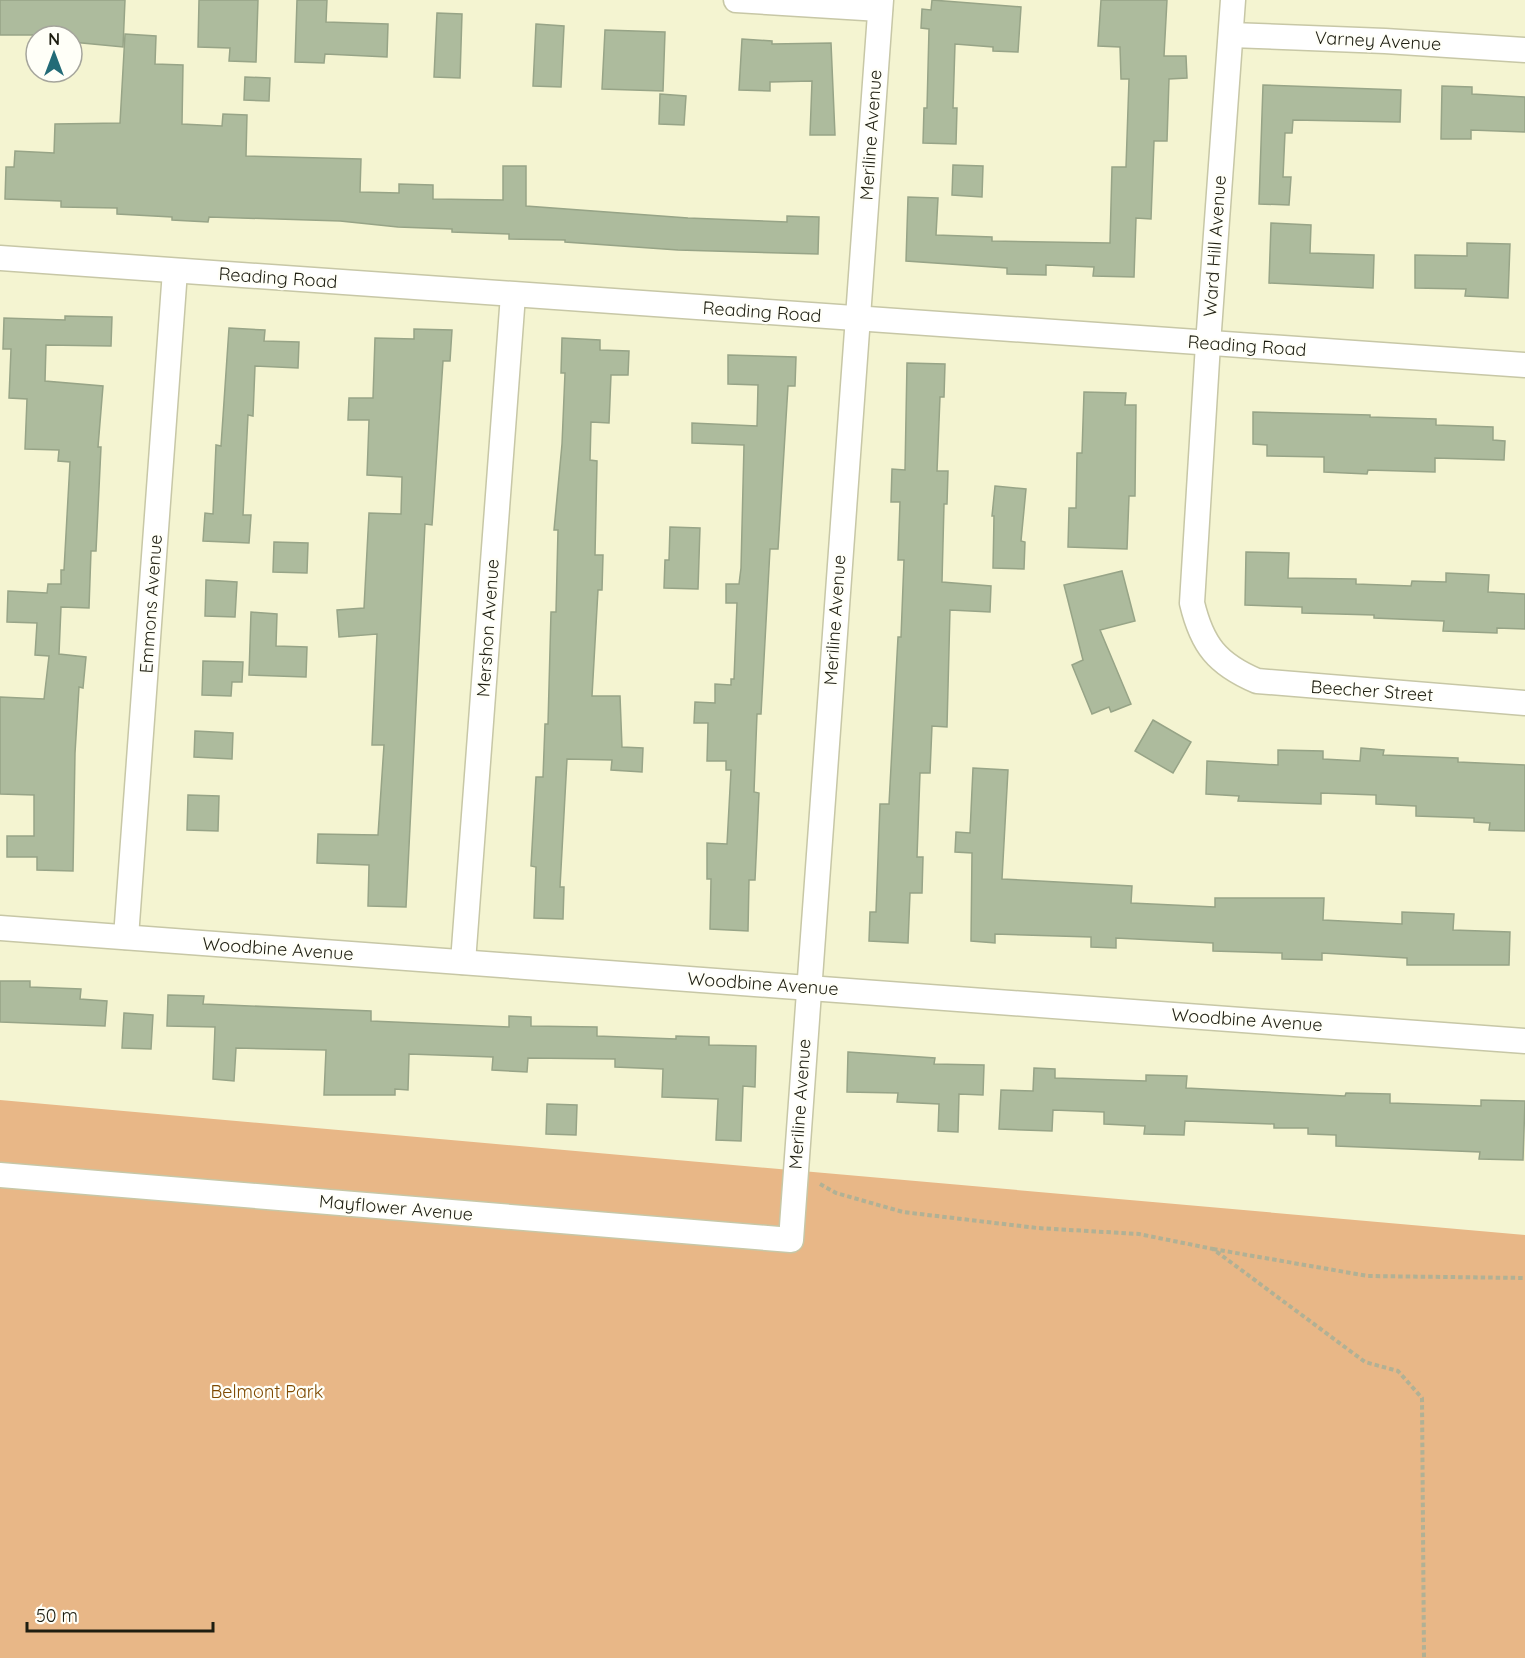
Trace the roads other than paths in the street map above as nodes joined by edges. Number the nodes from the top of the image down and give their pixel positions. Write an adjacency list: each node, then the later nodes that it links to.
1 (736, 0): 3 (street)
2 (1233, 0): 4 (street, Ward Hill Avenue)
3 (880, 5): 9 (street, Meriline Avenue)
4 (1231, 35): 5 (street, Varney Avenue); 10 (street, Ward Hill Avenue)
5 (1525, 50)
6 (0, 258): 7 (street, Reading Road)
7 (175, 271): 8 (street, Reading Road); 15 (street, Emmons Avenue)
8 (513, 295): 9 (street, Reading Road); 16 (street, Mershon Avenue)
9 (858, 319): 10 (street, Reading Road); 17 (street, Meriline Avenue)
10 (1208, 344): 11 (street, Reading Road); 12 (street, Ward Hill Avenue)
11 (1525, 365)
12 (1224, 663): 13 (street, Beecher Street)
13 (1525, 703)
14 (0, 928): 15 (street, Woodbine Avenue)
15 (126, 937): 16 (street, Woodbine Avenue)
16 (463, 962): 17 (street, Woodbine Avenue)
17 (808, 988): 18 (street, Woodbine Avenue); 20 (street, Meriline Avenue)
18 (1525, 1041)
19 (0, 1175): 20 (street, Mayflower Avenue)
20 (791, 1239)

